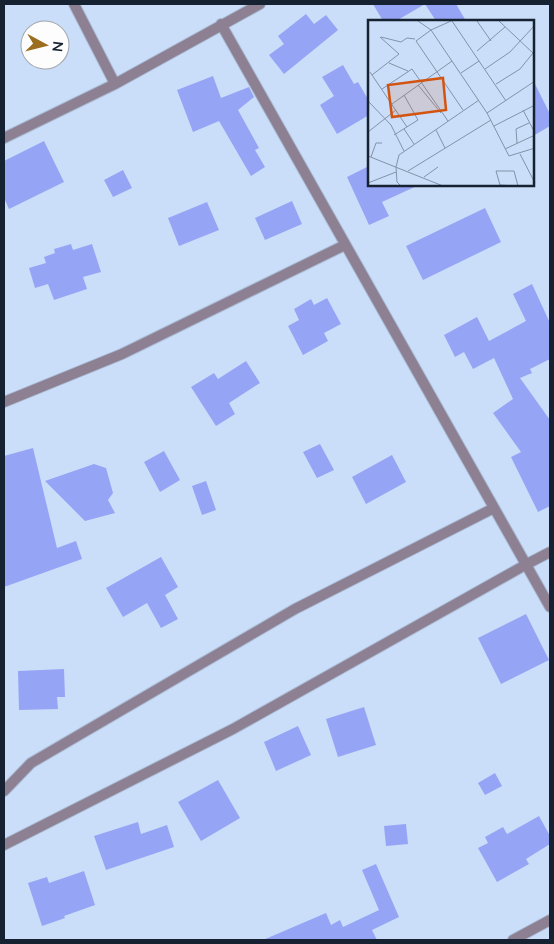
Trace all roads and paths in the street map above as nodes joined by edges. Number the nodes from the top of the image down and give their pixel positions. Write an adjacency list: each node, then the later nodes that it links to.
1 (74, 4): 4 (street)
2 (260, 4): 3 (street)
3 (221, 24): 4 (street); 6 (street)
4 (115, 84): 5 (street)
5 (4, 138)
6 (345, 244): 7 (street); 8 (street)
7 (4, 402)
8 (494, 508): 10 (street); 12 (street)
9 (550, 552): 10 (street)
10 (527, 564): 11 (street); 13 (street)
11 (550, 607)
12 (4, 791)
13 (4, 845)
14 (550, 920): 15 (street)
15 (513, 940)

